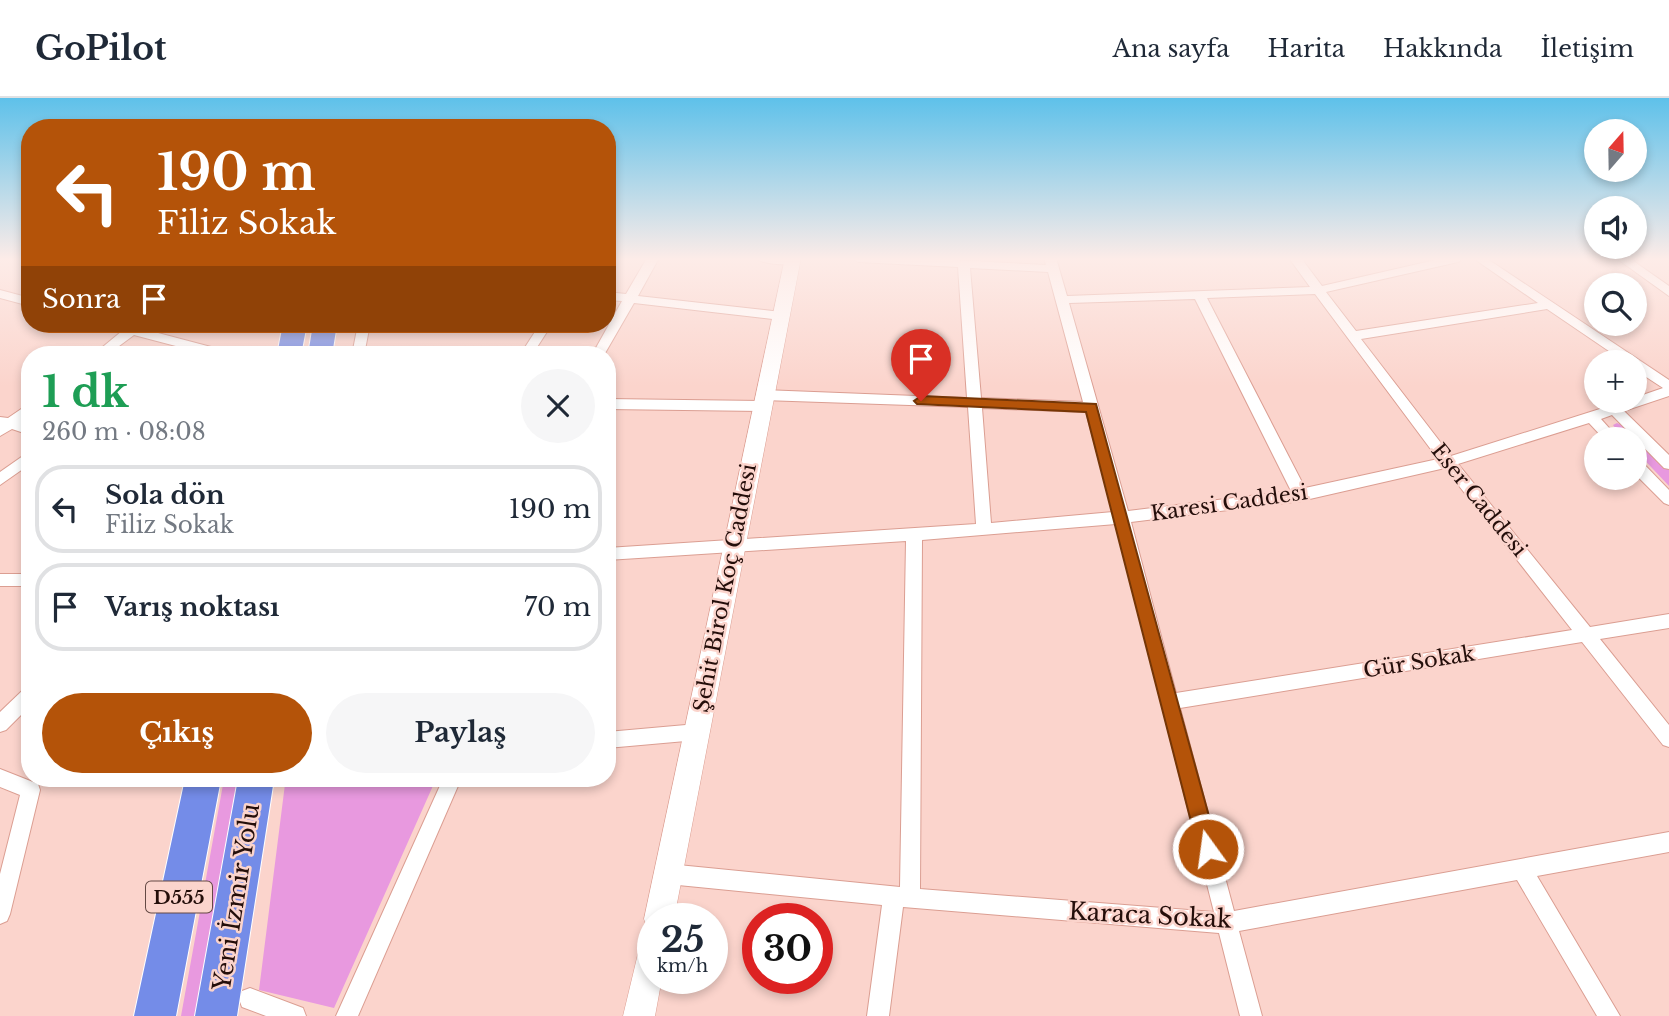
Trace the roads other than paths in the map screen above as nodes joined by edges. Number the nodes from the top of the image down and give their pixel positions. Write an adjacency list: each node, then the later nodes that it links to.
1 (1061, 300): 26 (street)
2 (628, 301): 11 (street)
3 (645, 301): 10 (street)
4 (784, 301): 10 (main road, Şehit Birol Koç Caddesi)
5 (967, 301): 24 (street)
6 (1202, 301): 39 (street)
7 (1327, 301): 15 (street, Eser Caddesi)
8 (1543, 301): 9 (street)
9 (1549, 305): 15 (street); 19 (street)
10 (781, 316): 23 (main road, Şehit Birol Koç Caddesi)
11 (616, 322)
12 (128, 333): 17 (street)
13 (143, 333): 16 (street)
14 (170, 333): 16 (street)
15 (1352, 336): 35 (street, Eser Caddesi)
16 (168, 340): 18 (street)
17 (111, 346)
18 (191, 346)
19 (1615, 350)
20 (1647, 372): 21 (street)
21 (1669, 388): 22 (street, Karesi Caddesi)
22 (1647, 396)
23 (762, 400): 24 (street); 25 (street); 44 (main road, Şehit Birol Koç Caddesi)
24 (974, 403): 26 (street); 42 (street)
25 (616, 404)
26 (1091, 407): 41 (street)
27 (1602, 413): 30 (street, Karesi Caddesi)
28 (1618, 413): 36 (street)
29 (21, 414): 31 (street)
30 (1591, 417): 32 (street); 35 (street, Karesi Caddesi)
31 (3, 425): 33 (street)
32 (1601, 427)
33 (21, 428)
34 (21, 463): 38 (street)
35 (1450, 463): 39 (street, Karesi Caddesi); 49 (street, Eser Caddesi)
36 (1669, 464)
37 (1647, 476): 40 (street)
38 (0, 480)
39 (1301, 495): 41 (street, Karesi Caddesi)
40 (1669, 499)
41 (1122, 517): 42 (street, Karesi Caddesi); 50 (street)
42 (984, 527): 43 (street, Karesi Caddesi)
43 (914, 534): 44 (street, Karesi Caddesi); 65 (street)
44 (733, 545): 45 (street, Karesi Caddesi); 53 (main road, Şehit Birol Koç Caddesi)
45 (616, 553)
46 (0, 580): 47 (street)
47 (21, 580)
48 (1669, 621): 49 (street, Gür Sokak)
49 (1588, 636): 50 (street, Gür Sokak); 55 (street, Eser Caddesi)
50 (1170, 702): 68 (street)
51 (21, 703): 52 (street)
52 (0, 724)
53 (697, 732): 54 (street); 64 (main road, Şehit Birol Koç Caddesi)
54 (616, 739)
55 (1669, 739)
56 (0, 778): 57 (street)
57 (21, 786)
58 (23, 787): 67 (street)
59 (201, 787): 71 (highway, D555)
60 (255, 787): 72 (highway, Yeni İzmir Yolu / D555)
61 (448, 787): 74 (street)
62 (1669, 842): 63 (street, Karaca Sokak)
63 (1522, 869): 68 (street, Karaca Sokak); 78 (street)
64 (668, 874): 65 (street, Karaca Sokak); 66 (main road, Şehit Birol Koç Caddesi)
65 (902, 897): 68 (street, Karaca Sokak); 76 (street)
66 (662, 903)
67 (0, 914)
68 (1227, 923): 77 (street)
69 (644, 994): 75 (main road)
70 (250, 999): 73 (street)
71 (155, 1016)
72 (216, 1016)
73 (295, 1016)
74 (347, 1016)
75 (639, 1016)
76 (878, 1016)
77 (1251, 1016)
78 (1609, 1016)

